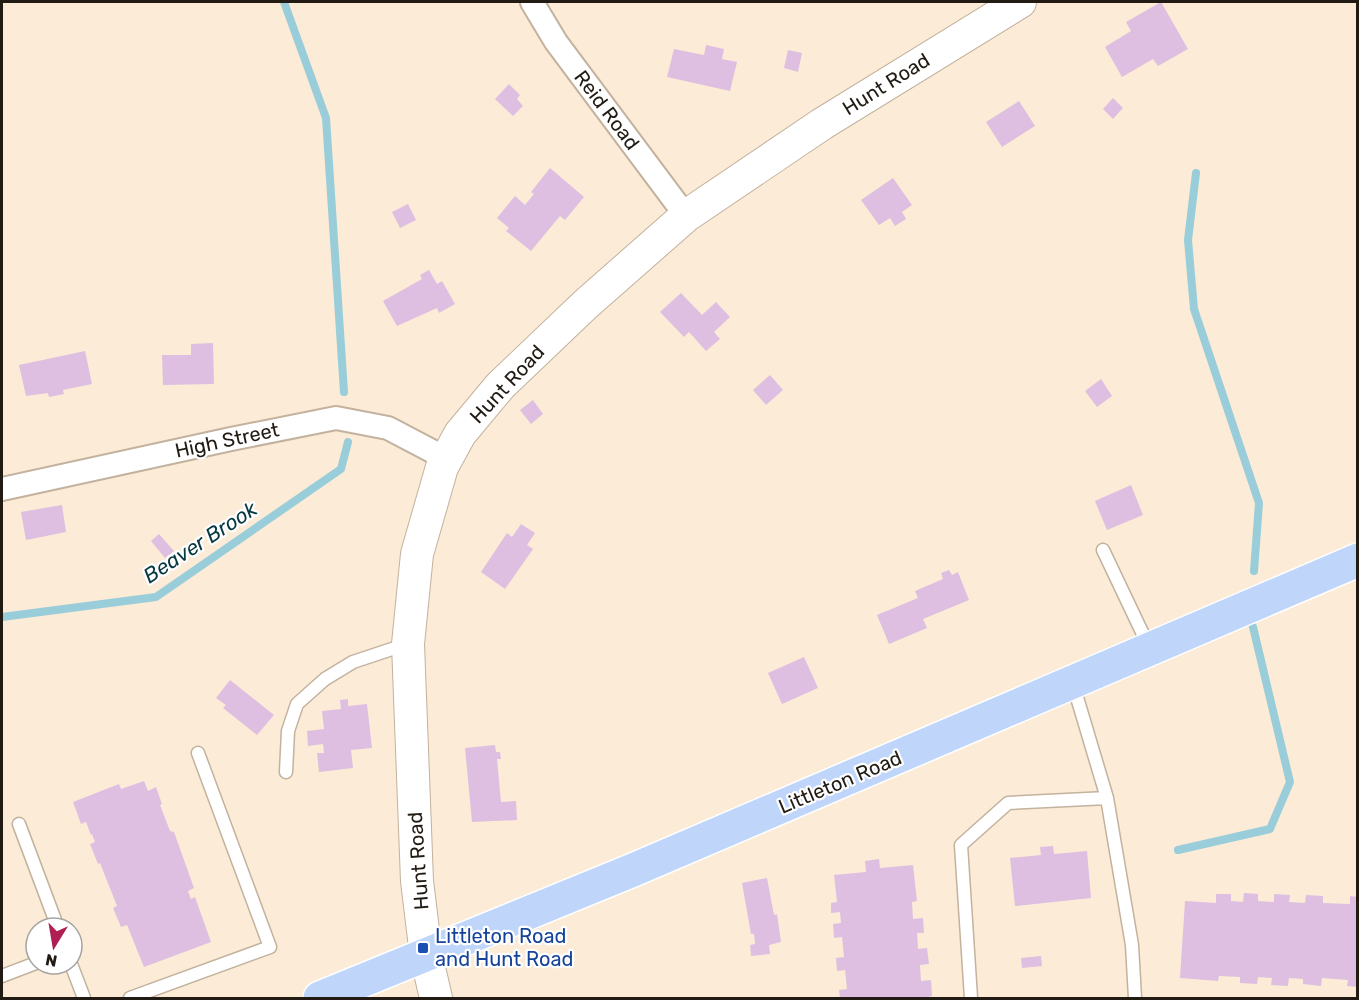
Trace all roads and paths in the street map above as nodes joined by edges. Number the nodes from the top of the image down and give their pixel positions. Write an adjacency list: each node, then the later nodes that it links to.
1 (532, 2): 3 (street, Reid Road)
2 (1020, 2): 3 (street, Hunt Road)
3 (686, 216): 4 (street, Hunt Road)
4 (447, 459): 5 (street, High Street); 8 (street, Hunt Road)
5 (2, 489)
6 (1103, 550): 9 (lane)
7 (1358, 560): 9 (main road, Littleton Road)
8 (408, 644): 12 (lane); 16 (street, Hunt Road)
9 (1150, 650): 10 (main road, Littleton Road)
10 (1073, 683): 13 (lane); 16 (main road, Littleton Road)
11 (198, 753): 21 (lane)
12 (286, 772)
13 (1107, 798): 24 (lane); 25 (lane)
14 (19, 824): 15 (lane)
15 (54, 916)
16 (426, 955): 22 (main road, Littleton Road); 23 (street, Hunt Road)
17 (24, 968): 18 (lane)
18 (2, 976)
19 (75, 976): 20 (lane)
20 (84, 999)
21 (130, 999)
22 (320, 999)
23 (436, 999)
24 (971, 999)
25 (1135, 999)

